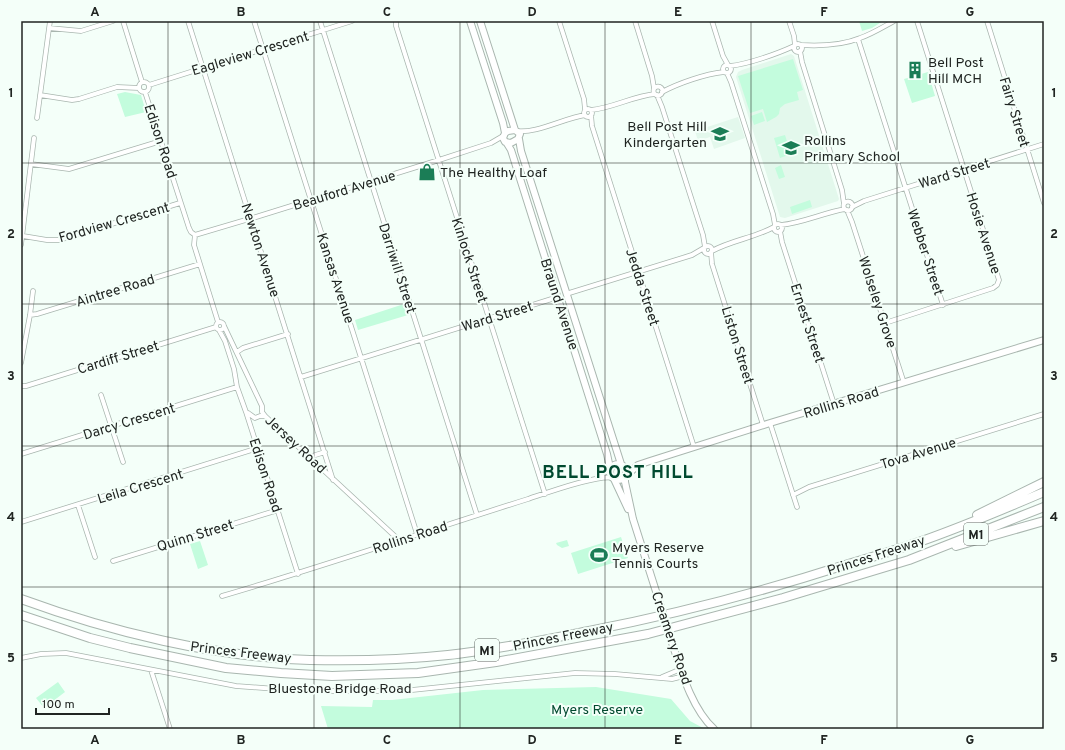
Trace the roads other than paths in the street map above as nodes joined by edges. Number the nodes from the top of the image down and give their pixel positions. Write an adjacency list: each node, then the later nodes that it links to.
1 (50, 21): 18 (street)
2 (113, 21): 18 (street)
3 (123, 21): 25 (street)
4 (188, 21): 23 (street, Newton Avenue)
5 (254, 21): 22 (street, Kansas Avenue)
6 (320, 21): 19 (street, Darriwill Street)
7 (352, 21): 19 (street, Eagleview Crescent)
8 (394, 21): 43 (street, Kinlock Street)
9 (470, 21): 35 (street)
10 (480, 21): 33 (street)
11 (559, 21): 31 (street, Jedda Street)
12 (635, 21): 28 (street, Liston Street)
13 (712, 21): 24 (street, Ernest Street)
14 (789, 21): 21 (street, Wolseley Grove)
15 (894, 21): 20 (street)
16 (917, 21): 45 (street, Hosie Avenue)
17 (987, 21): 42 (street, Fairy Street)
18 (49, 28): 30 (street)
19 (323, 30): 22 (street, Eagleview Crescent); 46 (street, Darriwill Street)
20 (858, 39): 21 (street); 47 (street, Webber Street)
21 (797, 48): 24 (street); 51 (street, Wolseley Grove)
22 (263, 49): 23 (street, Eagleview Crescent); 48 (street, Kansas Avenue)
23 (203, 68): 26 (street, Eagleview Crescent); 52 (street, Newton Avenue)
24 (727, 69): 28 (street); 53 (street, Ernest Street)
25 (142, 82): 26 (street); 27 (street)
26 (149, 85): 29 (street)
27 (139, 88): 29 (street); 30 (street)
28 (658, 91): 31 (street); 57 (street, Liston Street)
29 (145, 92): 38 (street, Edison Road)
30 (40, 95): 32 (street)
31 (588, 112): 34 (street); 59 (street, Jedda Street)
32 (37, 118)
33 (516, 130): 34 (street); 35 (street); 37 (street)
34 (529, 131): 37 (street)
35 (504, 134): 39 (street); 40 (street, Beauford Avenue)
36 (34, 138): 44 (street)
37 (519, 139): 39 (street); 61 (street, Braund Avenue)
38 (161, 141): 44 (street); 49 (street, Edison Road)
39 (506, 142): 40 (street, Beauford Avenue); 62 (street, Braund Avenue)
40 (491, 143): 43 (street, Beauford Avenue)
41 (1044, 144): 42 (street, Ward Street)
42 (1027, 150): 45 (street, Ward Street); 50 (street, Fairy Street)
43 (439, 160): 46 (street, Beauford Avenue); 65 (street, Kinlock Street)
44 (32, 164): 55 (street)
45 (964, 170): 47 (street, Ward Street); 63 (street, Hosie Avenue)
46 (371, 181): 48 (street, Beauford Avenue); 71 (street, Darriwill Street)
47 (906, 188): 51 (street, Ward Street); 63 (street, Webber Street)
48 (311, 200): 52 (street, Beauford Avenue); 74 (street, Kansas Avenue)
49 (180, 203): 54 (street, Edison Road); 55 (street, Fordview Crescent)
50 (1044, 203)
51 (848, 206): 53 (street, Ward Street); 67 (street, Wolseley Grove)
52 (251, 218): 54 (street, Beauford Avenue); 70 (street, Newton Avenue)
53 (778, 228): 57 (street, Ward Street); 81 (street, Ernest Street)
54 (195, 235): 58 (street, Edison Road)
55 (23, 236): 56 (street)
56 (21, 245)
57 (708, 250): 59 (street, Ward Street); 86 (street, Liston Street)
58 (200, 264): 64 (street, Aintree Road); 66 (street, Edison Road)
59 (638, 272): 61 (street, Ward Street); 89 (street, Jedda Street)
60 (33, 291): 64 (street)
61 (566, 294): 62 (street, Ward Street); 95 (street, Braund Avenue)
62 (558, 297): 65 (street, Ward Street); 97 (street, Braund Avenue)
63 (943, 305): 67 (street)
64 (30, 315): 75 (street)
65 (488, 318): 71 (street, Ward Street); 104 (street, Kinlock Street)
66 (218, 322): 68 (street); 69 (street)
67 (884, 323): 77 (street, Wolseley Grove)
68 (224, 326): 69 (street); 73 (street, Jersey Road)
69 (217, 328): 78 (street, Cardiff Street); 79 (street, Edison Road)
70 (288, 334): 73 (street); 76 (street, Newton Avenue)
71 (421, 340): 74 (street, Ward Street); 110 (street, Darriwill Street)
72 (1044, 340): 77 (street, Rollins Road)
73 (237, 352): 84 (street, Jersey Road)
74 (361, 358): 76 (street, Ward Street); 115 (street, Kansas Avenue)
75 (21, 363)
76 (302, 377): 91 (street, Newton Avenue)
77 (904, 383): 81 (street, Rollins Road)
78 (21, 386)
79 (237, 387): 82 (street, Edison Road); 87 (street, Darcy Crescent)
80 (101, 395): 87 (street)
81 (834, 404): 86 (street, Rollins Road)
82 (246, 412): 85 (street); 88 (street, Edison Road)
83 (1044, 414): 105 (street, Tova Avenue)
84 (262, 415): 85 (street); 93 (street, Jersey Road)
85 (255, 418): 88 (street)
86 (766, 424): 89 (street, Rollins Road); 105 (street, Liston Street)
87 (111, 426): 92 (street, Darcy Crescent); 94 (street)
88 (251, 427): 90 (street, Edison Road)
89 (694, 447): 96 (street, Rollins Road)
90 (258, 448): 106 (street, Leila Crescent); 109 (street, Edison Road)
91 (325, 452): 93 (street); 101 (street, Newton Avenue)
92 (21, 454)
93 (309, 457): 101 (street, Jersey Road)
94 (123, 462)
95 (622, 464): 96 (street, Rollins Road); 97 (street); 98 (street)
96 (638, 465): 98 (street, Rollins Road)
97 (610, 468): 99 (street, Rollins Road); 100 (street)
98 (626, 476): 100 (street); 111 (street, Creamery Road)
99 (598, 478): 100 (street, Rollins Road); 104 (street, Rollins Road)
100 (614, 479): 111 (street, Creamery Road)
101 (334, 480): 116 (street, Jersey Road)
102 (1044, 482): 114 (highway)
103 (1044, 492): 114 (highway, Princes Freeway / M1)
104 (544, 494): 110 (street, Rollins Road)
105 (793, 495): 107 (street, Liston Street)
106 (78, 505): 113 (street, Leila Crescent); 117 (street)
107 (797, 507)
108 (1044, 507): 118 (highway, Princes Freeway / M1)
109 (278, 510): 119 (street, Quinn Street); 120 (street, Edison Road)
110 (477, 515): 115 (street, Rollins Road)
111 (633, 519): 125 (street, Creamery Road, bridge)
112 (1044, 521): 118 (highway)
113 (21, 522)
114 (945, 532): 122 (highway, Princes Freeway / M1)
115 (417, 534): 116 (street, Rollins Road)
116 (399, 540): 120 (street, Rollins Road)
117 (95, 557)
118 (909, 560): 123 (highway, Princes Freeway / M1)
119 (113, 561)
120 (298, 574): 121 (street, Rollins Road)
121 (222, 596)
122 (21, 600)
123 (21, 615)
124 (21, 658): 126 (street, Bluestone Bridge Road)
125 (681, 669): 127 (street, Creamery Road); 128 (street, Bluestone Bridge Road)
126 (151, 670): 128 (street, Bluestone Bridge Road); 129 (street)
127 (684, 676): 128 (street, Bluestone Bridge Road); 130 (street, Creamery Road)
128 (662, 677)
129 (170, 729)
130 (714, 729)

